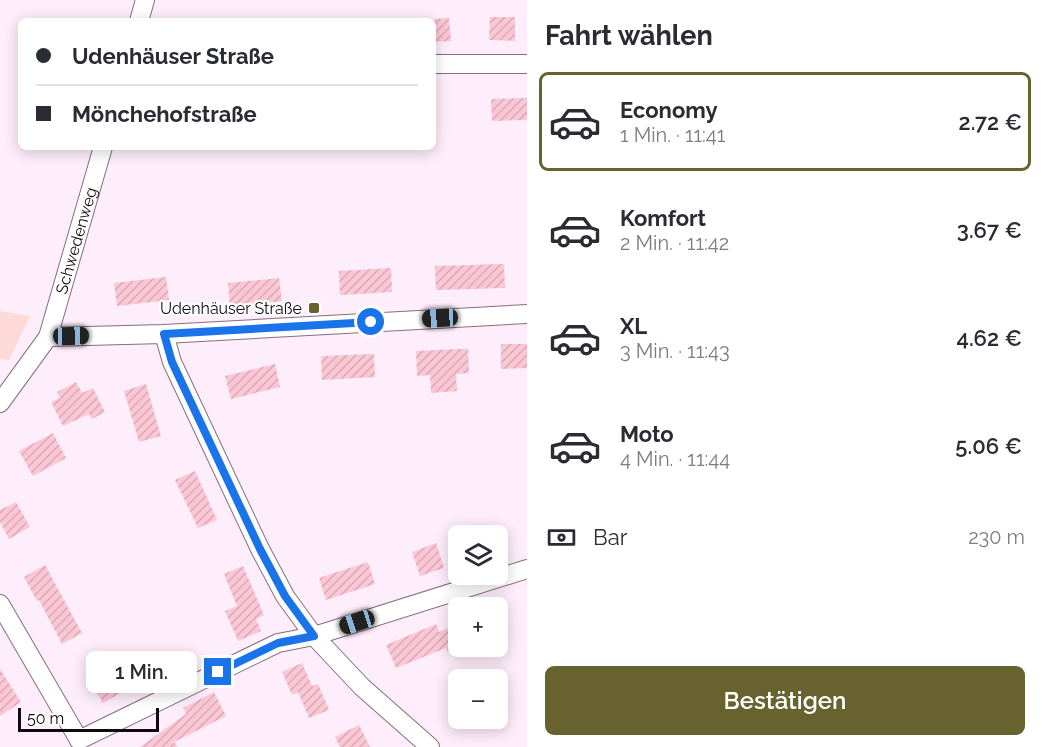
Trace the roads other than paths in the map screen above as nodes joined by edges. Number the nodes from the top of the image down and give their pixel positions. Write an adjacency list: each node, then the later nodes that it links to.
1 (145, 0): 2 (street)
2 (140, 18)
3 (436, 64): 4 (street)
4 (527, 64)
5 (102, 150): 8 (street, Schwedenweg)
6 (527, 314): 7 (street)
7 (164, 334): 8 (street); 12 (street)
8 (48, 337): 9 (street, Schwedenweg)
9 (0, 403)
10 (527, 569): 12 (street)
11 (0, 604): 13 (street)
12 (314, 636): 13 (street); 14 (street)
13 (77, 744)
14 (430, 747)

